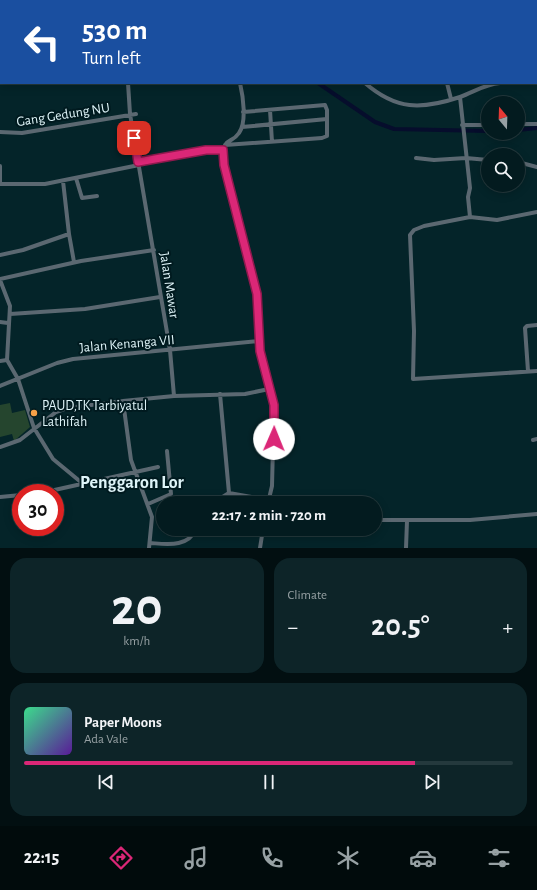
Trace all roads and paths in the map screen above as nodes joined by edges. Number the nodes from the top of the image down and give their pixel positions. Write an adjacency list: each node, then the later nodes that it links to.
1 (128, 84): 10 (street, Jalan Mawar)
2 (240, 84): 9 (street)
3 (366, 84): 7 (street)
4 (447, 84): 7 (street)
5 (495, 84): 6 (street)
6 (460, 97): 7 (street); 18 (street)
7 (451, 99)
8 (270, 110): 9 (street); 12 (street); 13 (street)
9 (243, 112): 17 (street)
10 (130, 114): 11 (street, Gang Gedung NU); 19 (street, Gang Gedung NU); 26 (street, Jalan Mawar)
11 (136, 114)
12 (327, 119): 13 (street); 20 (street)
13 (271, 124): 17 (street); 20 (street)
14 (525, 124): 15 (street)
15 (537, 124)
16 (481, 126): 18 (street)
17 (242, 127): 21 (street)
18 (463, 127): 24 (street)
19 (0, 132)
20 (272, 142): 21 (street)
21 (225, 145): 22 (street)
22 (223, 150): 26 (street); 46 (street)
23 (416, 158): 24 (street)
24 (466, 158): 25 (street); 35 (street)
25 (481, 159)
26 (139, 163): 30 (street); 37 (street, Jalan Mawar)
27 (525, 164): 29 (street)
28 (0, 167): 32 (street)
29 (537, 167)
30 (76, 178): 31 (street); 33 (street)
31 (62, 181): 32 (street); 36 (street)
32 (0, 184)
33 (97, 196)
34 (537, 212): 35 (street)
35 (470, 217): 50 (street)
36 (69, 234): 38 (street); 39 (street)
37 (154, 250): 39 (street); 41 (street, Jalan Mawar)
38 (0, 255)
39 (74, 262): 40 (street)
40 (0, 280): 42 (street)
41 (160, 297): 42 (street); 47 (street, Jalan Mawar)
42 (10, 314): 44 (street)
43 (0, 322): 44 (street)
44 (8, 323): 48 (street)
45 (537, 325): 50 (street)
46 (260, 341): 47 (street, Jalan Kenanga VII); 54 (street)
47 (170, 350): 52 (street, Jalan Kenanga VII); 56 (street, Jalan Mawar)
48 (7, 360): 49 (street); 52 (street)
49 (0, 361)
50 (528, 371): 51 (street)
51 (537, 371)
52 (18, 379): 53 (street, Jalan Kenanga VII); 58 (street)
53 (0, 386)
54 (269, 389): 55 (street); 69 (street)
55 (220, 394): 56 (street); 65 (street)
56 (174, 396): 57 (street)
57 (123, 401): 58 (street); 62 (street)
58 (34, 428): 59 (street); 63 (street)
59 (0, 447)
60 (167, 451): 71 (street)
61 (158, 467): 62 (street)
62 (135, 472): 63 (street); 71 (street)
63 (82, 483): 64 (street)
64 (64, 488)
65 (229, 494): 67 (street); 68 (street)
66 (12, 496): 70 (street)
67 (226, 496)
68 (240, 496)
69 (269, 496)
70 (0, 497)
71 (148, 504): 77 (street)
72 (537, 514): 74 (street)
73 (382, 520): 74 (street)
74 (407, 521): 79 (street)
75 (191, 536): 77 (street)
76 (262, 536): 78 (street)
77 (149, 546)
78 (260, 548)
79 (406, 548)

